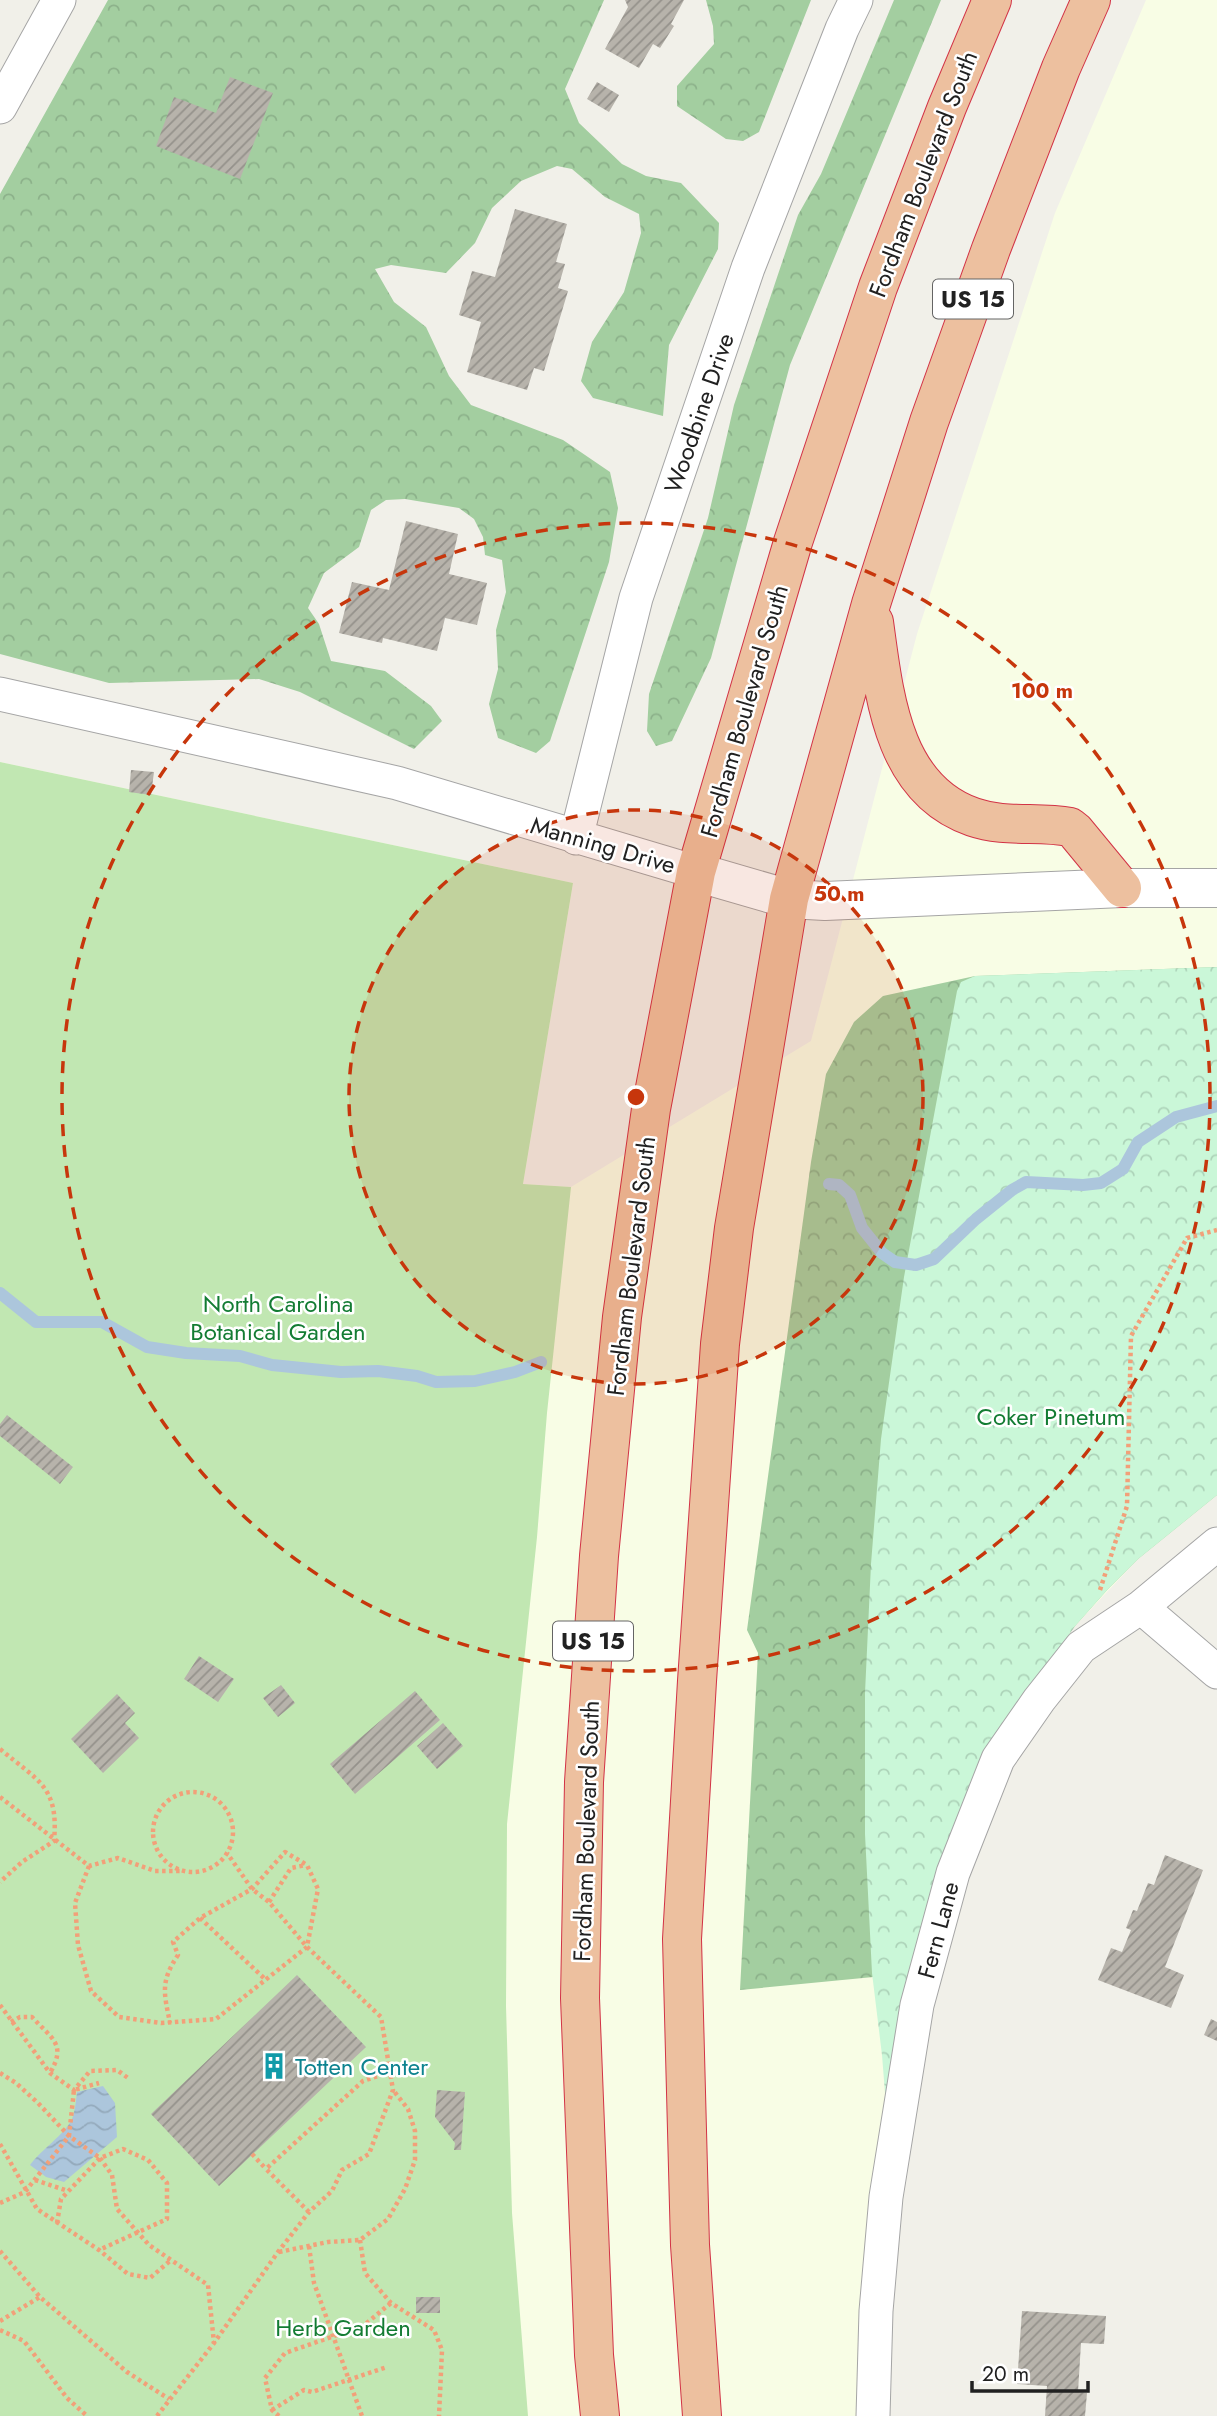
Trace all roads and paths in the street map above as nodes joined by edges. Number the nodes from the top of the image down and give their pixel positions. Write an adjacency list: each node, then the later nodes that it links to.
1 (59, 0): 5 (street)
2 (856, 0): 8 (street, Woodbine Drive)
3 (992, 0): 9 (highway, Fordham Boulevard South / US 15)
4 (1091, 0): 6 (highway, US 15)
5 (0, 107)
6 (871, 604): 10 (highway); 12 (highway, US 15)
7 (0, 694): 8 (street, Manning Drive)
8 (576, 838): 9 (street, Manning Drive)
9 (696, 873): 12 (street, Manning Drive); 74 (highway, Fordham Boulevard South / US 15)
10 (1122, 888): 11 (street, Manning Drive); 12 (street, Manning Drive)
11 (1217, 888)
12 (789, 899): 75 (highway, US 15)
13 (1217, 1230): 16 (path)
14 (1217, 1544): 15 (street, Fern Lane)
15 (1141, 1607): 16 (street, Fern Lane); 17 (street)
16 (1081, 1647): 76 (street, Fern Lane)
17 (1217, 1672)
18 (0, 1749): 20 (path)
19 (0, 1797): 20 (path)
20 (54, 1841): 23 (path); 25 (path)
21 (227, 1853): 24 (path); 24 (path); 26 (path)
22 (307, 1865): 26 (path); 27 (path); 29 (path)
23 (89, 1866): 24 (path); 33 (path)
24 (188, 1871)
25 (0, 1882)
26 (252, 1889): 27 (path); 28 (path)
27 (269, 1902): 29 (path)
28 (200, 1918): 30 (path); 33 (path)
29 (307, 1947): 30 (path); 34 (path)
30 (266, 1980): 33 (path)
31 (0, 2005): 32 (path)
32 (11, 2022): 36 (path); 36 (path)
33 (170, 2023)
34 (390, 2072): 40 (path); 45 (path)
35 (0, 2073): 41 (path)
36 (50, 2073): 39 (path)
37 (128, 2078): 39 (path)
38 (99, 2083): 39 (path, bridge)
39 (74, 2090): 41 (path, bridge)
40 (393, 2090): 50 (path); 53 (path)
41 (69, 2136): 44 (path); 46 (path, bridge)
42 (0, 2144): 48 (path)
43 (252, 2154): 45 (path)
44 (100, 2158): 47 (path); 52 (path, bridge); 52 (path)
45 (266, 2169): 50 (path)
46 (35, 2179): 47 (path); 48 (path, bridge)
47 (68, 2191): 51 (path)
48 (25, 2192): 49 (path, bridge); 51 (path)
49 (0, 2203)
50 (309, 2212): 57 (path)
51 (57, 2223): 55 (path)
52 (138, 2233): 55 (path); 58 (path, bridge)
53 (360, 2240): 54 (path); 60 (path)
54 (309, 2246): 57 (path); 63 (path)
55 (99, 2250): 58 (path)
56 (0, 2251): 59 (path)
57 (278, 2252): 64 (path)
58 (171, 2260): 64 (path, bridge)
59 (40, 2297): 61 (path); 67 (path)
60 (391, 2303): 63 (path); 73 (path)
61 (0, 2321)
62 (0, 2330): 69 (path)
63 (333, 2335): 66 (path); 68 (path)
64 (214, 2343): 67 (path)
65 (387, 2367): 66 (path)
66 (349, 2379): 68 (path); 72 (path)
67 (169, 2399): 70 (path)
68 (272, 2410): 71 (path)
69 (87, 2416)
70 (157, 2416)
71 (279, 2416)
72 (362, 2416)
73 (439, 2416)
74 (600, 2416)
75 (702, 2416)
76 (873, 2416)

